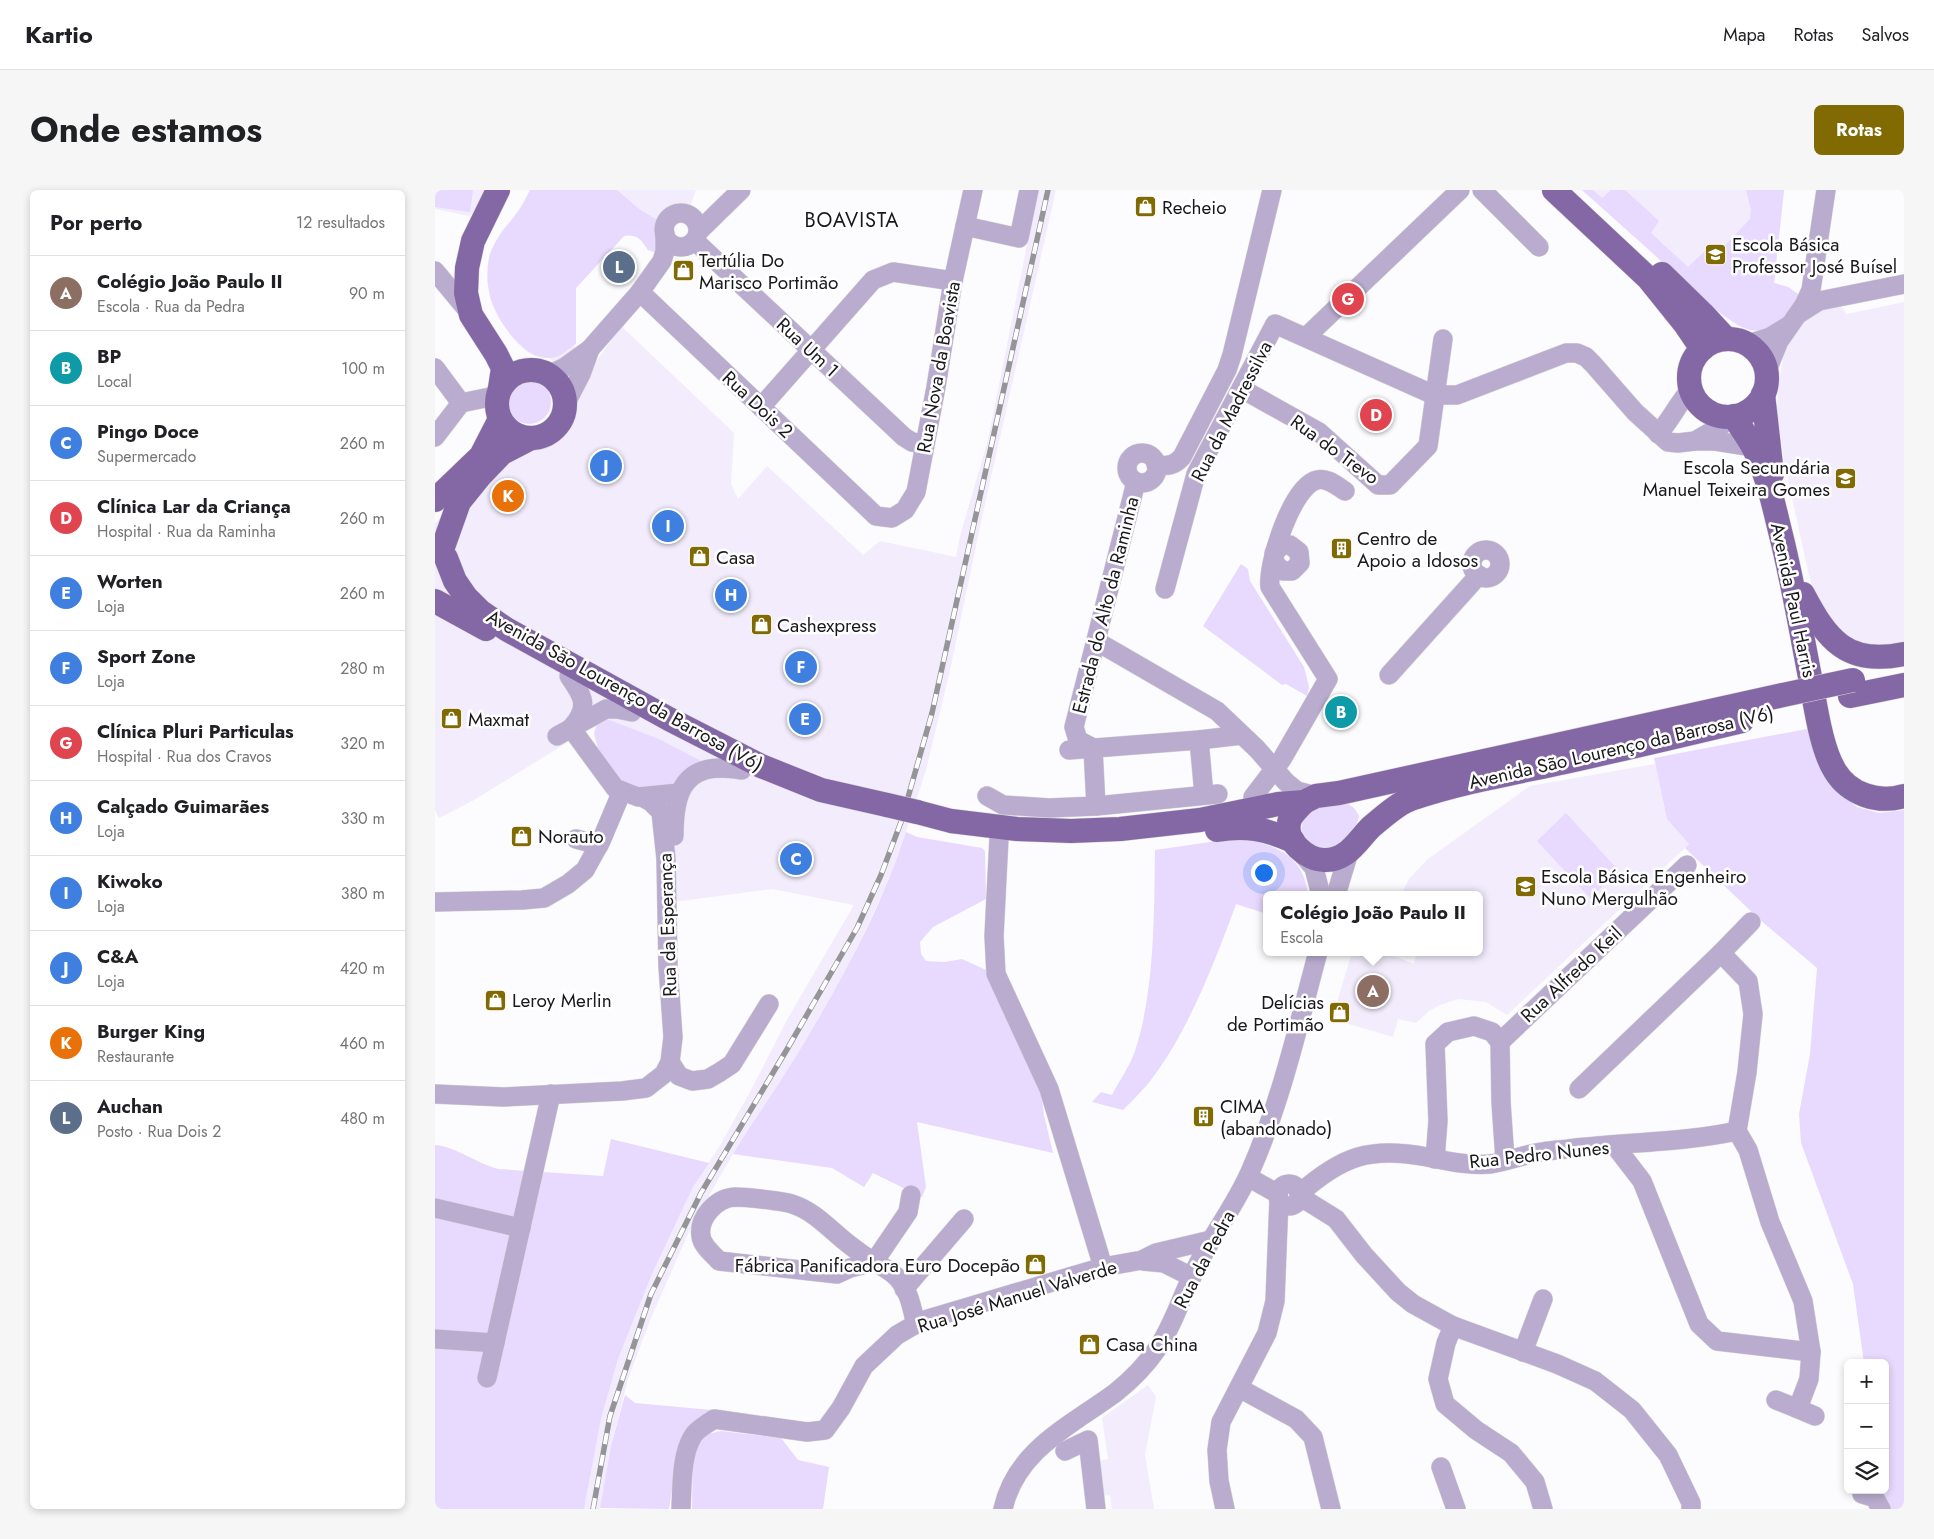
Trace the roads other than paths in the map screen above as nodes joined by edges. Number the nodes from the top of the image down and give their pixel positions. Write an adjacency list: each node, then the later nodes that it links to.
1 (498, 190): 17 (main road)
2 (514, 190): 32 (main road)
3 (973, 190): 13 (street, Rua Nova da Boavista)
4 (1029, 190): 13 (street)
5 (1272, 190): 51 (street)
6 (1460, 190): 26 (street)
7 (1482, 190): 16 (street)
8 (1554, 190): 30 (main road)
9 (1571, 190): 28 (main road)
10 (1827, 190): 19 (street)
11 (736, 196): 12 (street); 15 (street)
12 (689, 215): 14 (street); 15 (street)
13 (965, 226): 20 (street, Rua Nova da Boavista)
14 (665, 233): 15 (street); 22 (street)
15 (694, 240): 22 (street); 31 (street, Rua Um 1)
16 (1539, 247)
17 (469, 260): 18 (street); 24 (main road)
18 (435, 270): 24 (street)
19 (1814, 277): 23 (street); 25 (street)
20 (953, 281): 31 (street); 49 (street, Rua Nova da Boavista)
21 (1904, 284): 23 (street)
22 (640, 292): 29 (street); 41 (street, Rua Dois 2)
23 (1841, 297): 25 (street)
24 (471, 315): 38 (main road)
25 (1792, 321): 28 (street); 34 (street)
26 (1306, 337): 35 (street, Rua da Madressilva); 37 (street)
27 (1443, 339): 37 (street, Rua do Trevo)
28 (1737, 342): 30 (main road); 34 (main road)
29 (590, 349): 32 (street); 40 (street)
30 (1701, 349): 36 (main road)
31 (811, 350): 41 (street); 49 (street, Rua Um 1)
32 (543, 372): 38 (main road); 40 (main road)
33 (438, 380): 39 (street)
34 (1765, 384): 44 (main road); 60 (main road, Avenida Paul Harris)
35 (1242, 389): 37 (street, Rua do Trevo); 59 (street, Rua da Madressilva)
36 (1691, 389): 42 (street); 44 (main road)
37 (1434, 395): 43 (street)
38 (496, 402): 39 (street); 47 (main road); 54 (main road)
39 (461, 404): 46 (street)
40 (565, 405): 47 (main road)
41 (761, 407): 55 (street, Rua Dois 2)
42 (1674, 409): 43 (street); 45 (street)
43 (1635, 412): 45 (street)
44 (1731, 416): 48 (street); 50 (main road, Avenida Paul Harris)
45 (1658, 434): 48 (street)
46 (435, 438)
47 (531, 438): 56 (main road)
48 (1695, 440): 50 (street)
49 (925, 444): 55 (street, Rua Nova da Boavista)
50 (1753, 447): 82 (main road, Avenida Paul Harris)
51 (1156, 465): 52 (street); 52 (street)
52 (1136, 482): 62 (street, Estrada do Alto da Raminha)
53 (1345, 491): 76 (street)
54 (435, 500)
55 (876, 516)
56 (441, 547): 58 (main road); 87 (main road, Avenida São Lourenço da Barrosa (V6))
57 (1479, 575): 64 (street)
58 (435, 585)
59 (1165, 589)
60 (1803, 594): 63 (main road); 77 (main road)
61 (435, 601): 65 (main road, Avenida São Lourenço da Barrosa (V6))
62 (1096, 641): 70 (street); 72 (street, Estrada do Alto da Raminha)
63 (1904, 654)
64 (1389, 675)
65 (569, 676): 68 (main road, Avenida São Lourenço da Barrosa (V6)); 69 (street)
66 (1901, 684): 67 (main road, Avenida São Lourenço da Barrosa (V6), bridge)
67 (1783, 703): 84 (main road, Avenida São Lourenço da Barrosa (V6)); 95 (main road, Avenida São Lourenço da Barrosa (V6))
68 (632, 712): 69 (street); 75 (main road, Avenida São Lourenço da Barrosa (V6))
69 (564, 732): 78 (street)
70 (1242, 735): 71 (street); 73 (street)
71 (1199, 740): 72 (street); 86 (street)
72 (1093, 748): 74 (street); 86 (street)
73 (1257, 749): 76 (street); 81 (street)
74 (1069, 750)
75 (742, 770): 79 (street); 87 (main road, Avenida São Lourenço da Barrosa (V6))
76 (1271, 774): 81 (street); 84 (street); 85 (street)
77 (1904, 786)
78 (622, 791): 83 (street); 94 (street)
79 (679, 793): 83 (street); 92 (street)
80 (987, 796): 86 (street)
81 (1253, 796): 88 (street)
82 (1904, 796)
83 (642, 797): 105 (street, Rua da Esperança)
84 (1320, 797): 85 (main road, Avenida São Lourenço da Barrosa (V6)); 93 (main road); 95 (main road, Avenida São Lourenço da Barrosa (V6))
85 (1277, 804): 88 (main road, Avenida São Lourenço da Barrosa (V6)); 93 (street)
86 (1096, 806)
87 (887, 811): 89 (main road, Avenida São Lourenço da Barrosa (V6), bridge)
88 (1237, 814): 89 (main road, Avenida São Lourenço da Barrosa (V6))
89 (915, 817): 90 (main road, Avenida São Lourenço da Barrosa (V6))
90 (999, 838): 93 (main road, Avenida São Lourenço da Barrosa (V6)); 124 (street)
91 (576, 839): 94 (street)
92 (674, 840)
93 (1294, 841): 95 (main road, Avenida São Lourenço da Barrosa (V6)); 97 (street)
94 (599, 845): 99 (street)
95 (1352, 848): 98 (street)
96 (1687, 865): 104 (street, Rua Alfredo Keil)
97 (1320, 891)
98 (1337, 891)
99 (435, 902)
100 (1751, 922): 101 (street)
101 (1721, 953): 108 (street); 111 (street)
102 (1317, 956): 115 (street, Rua da Pedra)
103 (769, 1004): 106 (street)
104 (1500, 1042): 113 (street); 114 (street)
105 (670, 1062): 106 (street); 107 (street)
106 (693, 1081): 107 (street)
107 (646, 1088): 110 (street)
108 (1579, 1089)
109 (435, 1094): 110 (street)
110 (551, 1094): 120 (street)
111 (1737, 1130): 112 (street, Rua Pedro Nunes); 133 (street)
112 (1615, 1146): 114 (street, Rua Pedro Nunes); 133 (street)
113 (1435, 1159): 114 (street, Rua Pedro Nunes); 117 (street, Rua Pedro Nunes)
114 (1505, 1160)
115 (1248, 1177): 117 (street); 121 (street, Rua da Pedra)
116 (911, 1194): 123 (street)
117 (1290, 1197): 129 (street); 135 (street)
118 (435, 1208): 120 (street)
119 (964, 1219): 126 (street)
120 (521, 1228): 131 (street)
121 (1211, 1240): 122 (street); 125 (street, Rua da Pedra)
122 (1142, 1260): 124 (street, Rua José Manuel Valverde); 125 (street)
123 (874, 1262): 123 (street); 126 (street)
124 (1103, 1267): 128 (street, Rua José Manuel Valverde)
125 (1192, 1277): 143 (street, Rua da Pedra)
126 (904, 1289): 128 (street)
127 (1543, 1299): 132 (street)
128 (916, 1324): 142 (street, Rua José Manuel Valverde)
129 (1453, 1326): 132 (street); 148 (street)
130 (435, 1339): 131 (street)
131 (495, 1343): 134 (street)
132 (1523, 1352): 149 (street)
133 (1811, 1352): 137 (street)
134 (487, 1378)
135 (1239, 1388): 145 (street); 146 (street)
136 (1776, 1400): 137 (street)
137 (1796, 1408): 138 (street)
138 (1815, 1416)
139 (1065, 1451): 144 (street)
140 (1441, 1467): 147 (street)
141 (1862, 1494): 150 (street)
142 (681, 1509)
143 (1003, 1509)
144 (1097, 1509)
145 (1225, 1509)
146 (1331, 1509)
147 (1456, 1509)
148 (1543, 1509)
149 (1691, 1509)
150 (1881, 1509)

